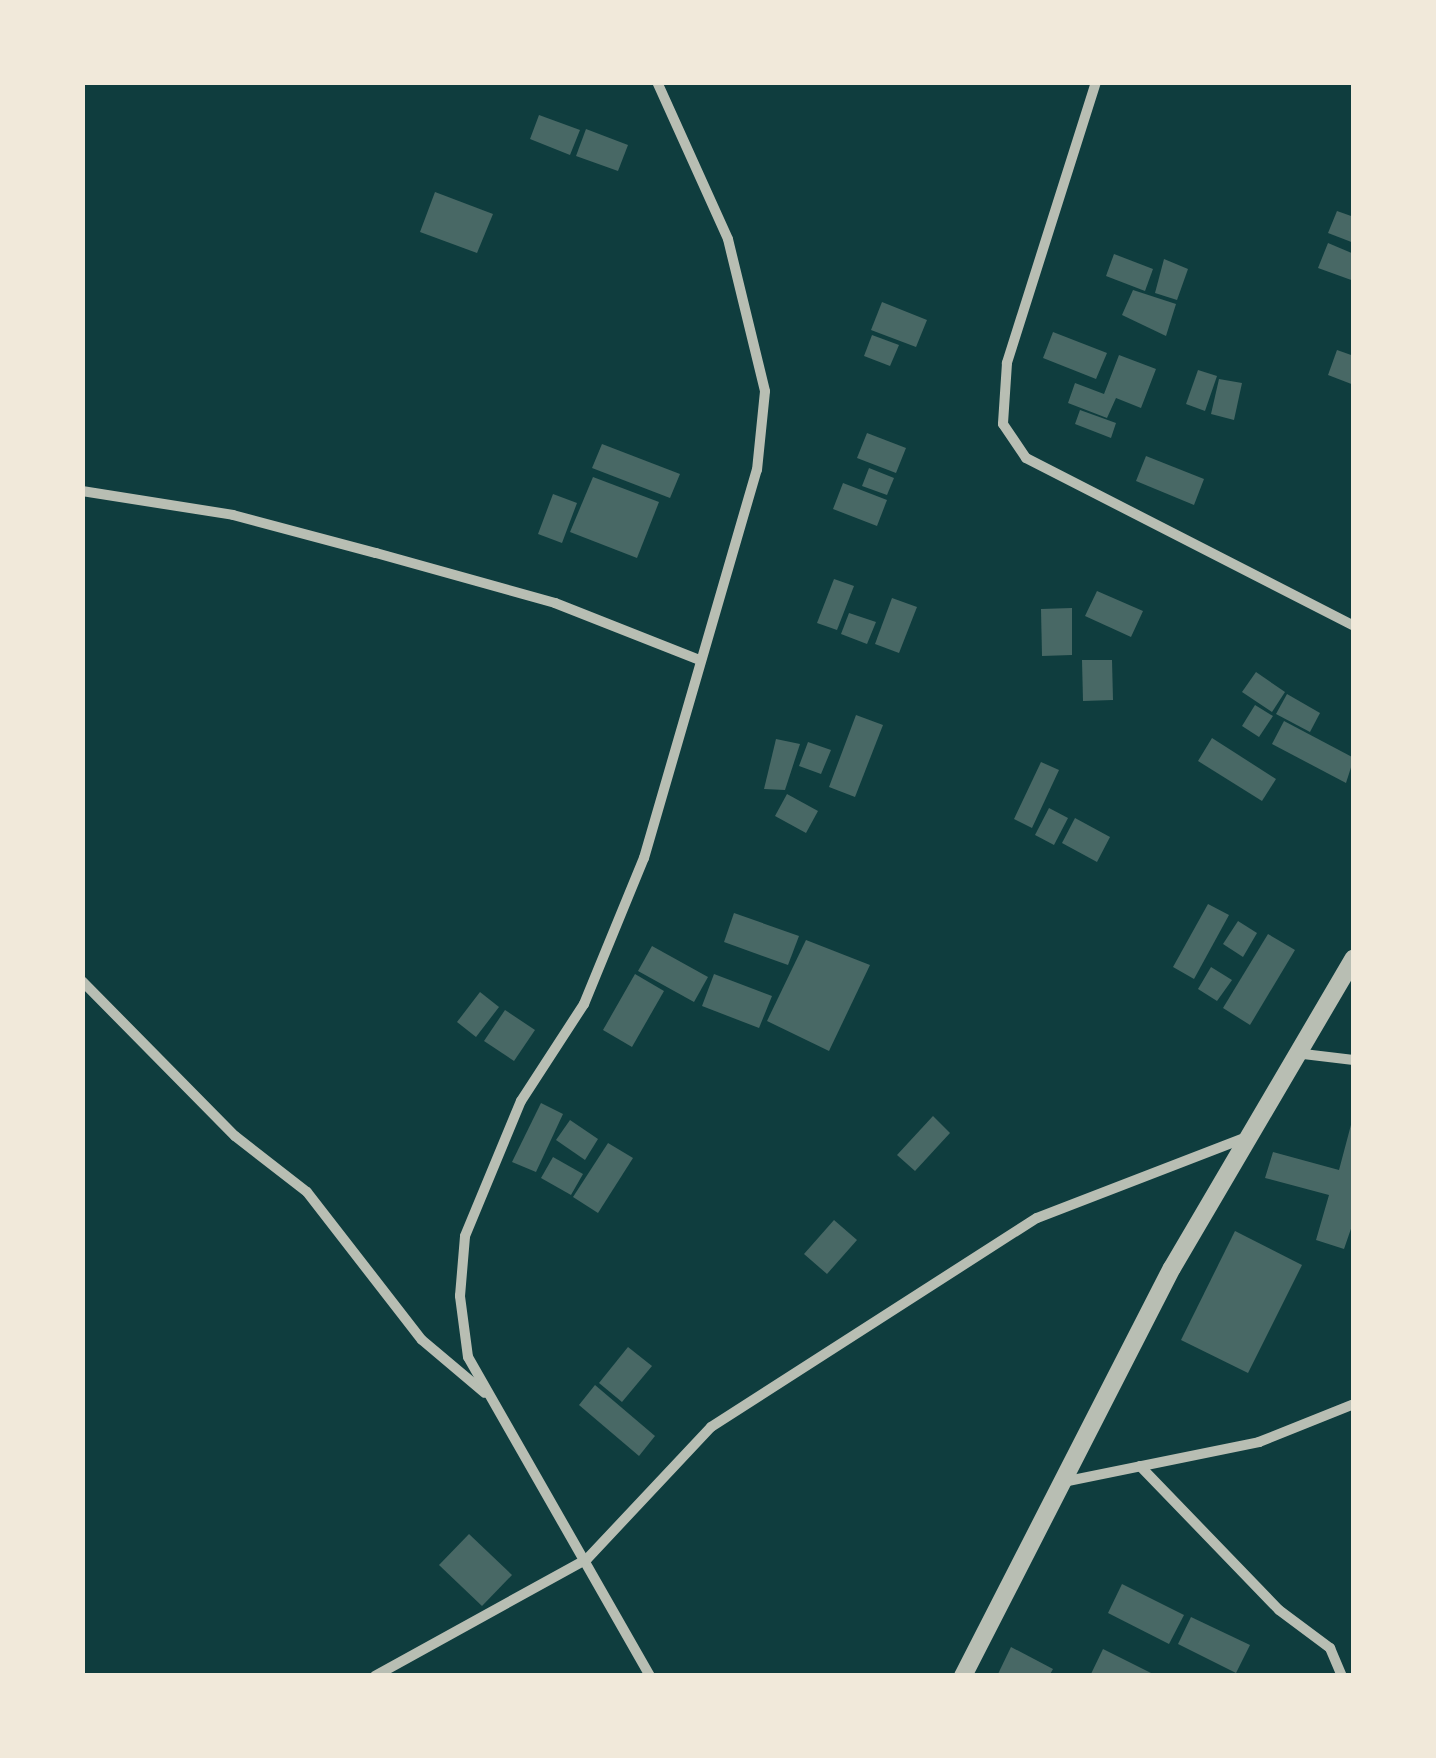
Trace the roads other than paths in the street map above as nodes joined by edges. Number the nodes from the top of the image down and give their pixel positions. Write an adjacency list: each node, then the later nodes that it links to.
1 (657, 82): 5 (street)
2 (1096, 82): 4 (street)
3 (82, 491): 5 (street)
4 (1354, 626)
5 (697, 659): 11 (street)
6 (1354, 958): 8 (street)
7 (82, 981): 11 (street)
8 (1296, 1054): 9 (street); 10 (street)
9 (1354, 1060)
10 (1248, 1136): 14 (street); 15 (street)
11 (493, 1399): 15 (street)
12 (1354, 1404): 13 (street)
13 (1140, 1466): 14 (street); 19 (street)
14 (1063, 1482): 18 (street)
15 (586, 1559): 16 (street); 17 (street)
16 (376, 1676)
17 (650, 1676)
18 (963, 1676)
19 (1342, 1676)

